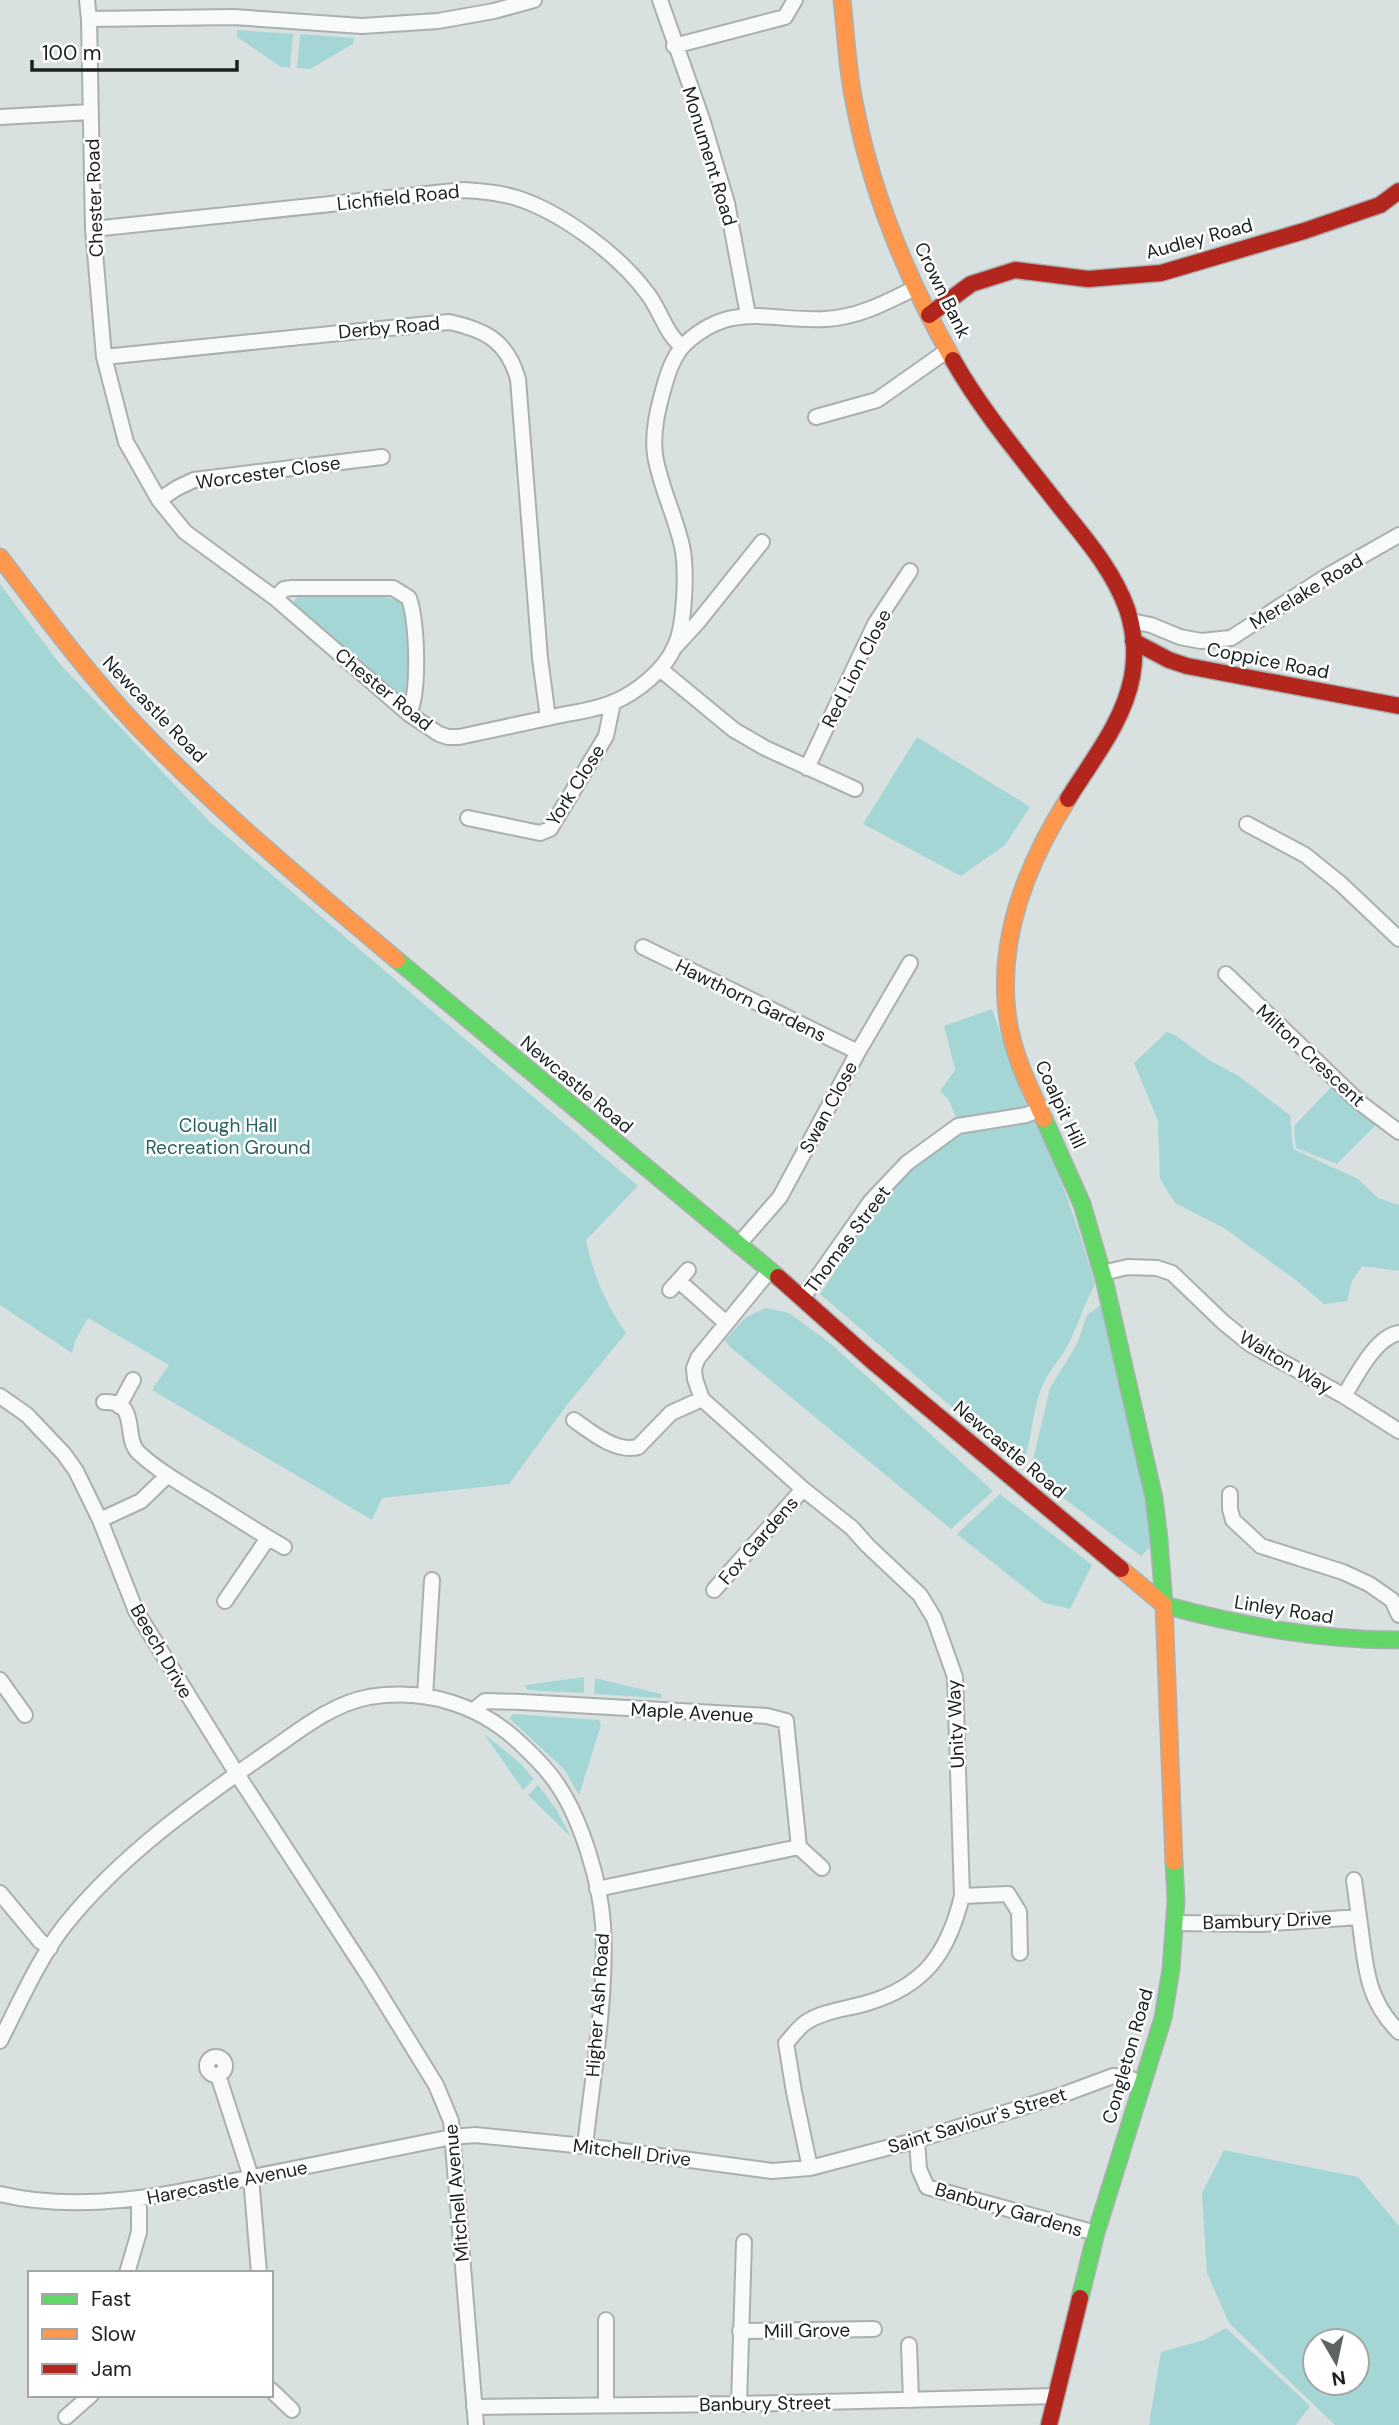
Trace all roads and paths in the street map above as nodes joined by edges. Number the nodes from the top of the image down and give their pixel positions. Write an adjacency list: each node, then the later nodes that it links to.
1 (87, 0): 6 (street, Chester Road)
2 (534, 0): 6 (street)
3 (660, 0): 7 (street, Monument Road)
4 (795, 0): 7 (street)
5 (842, 0): 12 (main road, Crown Bank)
6 (89, 19): 8 (street, Chester Road)
7 (674, 46): 13 (street, Monument Road)
8 (91, 112): 9 (street); 11 (street, Chester Road)
9 (0, 117)
10 (1399, 191): 14 (main road, Audley Road)
11 (93, 229): 15 (street, Lichfield Road); 17 (street, Chester Road)
12 (915, 288): 13 (street, Chester Road); 14 (main road, Crown Bank)
13 (748, 315): 15 (street, Chester Road)
14 (929, 315): 16 (main road, Crown Bank)
15 (682, 346): 28 (street, Chester Road)
16 (948, 349): 18 (street); 26 (main road, Crown Bank)
17 (104, 357): 20 (street, Chester Road); 33 (street, Derby Road)
18 (816, 417)
19 (382, 457): 20 (street, Worcester Close)
20 (159, 500): 25 (street, Chester Road)
21 (1399, 535): 26 (street, Merelake Road)
22 (762, 542): 28 (street)
23 (0, 557): 45 (main road, Newcastle Road)
24 (910, 571): 34 (street, Red Lion Close)
25 (275, 598): 32 (street, Chester Road); 32 (street)
26 (1131, 621): 27 (main road, Coalpit Hill)
27 (1133, 641): 31 (main road, Coppice Road); 43 (main road, Coalpit Hill)
28 (676, 646): 29 (street, Chester Road)
29 (660, 669): 30 (street, Chester Road); 34 (street)
30 (614, 702): 33 (street, Chester Road); 36 (street, York Close)
31 (1399, 706)
32 (409, 714): 33 (street, Chester Road)
33 (548, 718)
34 (807, 768): 35 (street)
35 (855, 789)
36 (468, 818)
37 (1247, 824): 38 (street)
38 (1399, 939)
39 (643, 947): 42 (street, Hawthorn Gardens)
40 (910, 963): 42 (street, Swan Close)
41 (1226, 974): 44 (street, Milton Crescent)
42 (858, 1052): 45 (street, Swan Close)
43 (1040, 1110): 47 (main road, Coalpit Hill); 49 (street, Thomas Street)
44 (1399, 1132)
45 (738, 1245): 46 (main road, Newcastle Road)
46 (770, 1270): 49 (main road, Newcastle Road); 50 (street)
47 (1102, 1273): 54 (street, Walton Way); 66 (main road, Coalpit Hill)
48 (679, 1281): 50 (street)
49 (802, 1299): 67 (main road, Newcastle Road)
50 (726, 1323): 55 (street)
51 (1399, 1333): 54 (street)
52 (132, 1380): 57 (street)
53 (0, 1396): 63 (street, Beech Drive)
54 (1344, 1396): 59 (street, Walton Way)
55 (702, 1399): 58 (street); 61 (street, Unity Way)
56 (104, 1402): 57 (street)
57 (119, 1406): 60 (street)
58 (583, 1420)
59 (1399, 1431)
60 (168, 1475): 63 (street); 64 (street)
61 (803, 1489): 69 (street, Fox Gardens); 85 (street, Unity Way)
62 (1230, 1494): 72 (street)
63 (100, 1520): 78 (street, Beech Drive)
64 (268, 1538): 65 (street); 70 (street)
65 (284, 1547)
66 (1160, 1558): 67 (main road); 71 (main road, Coalpit Hill)
67 (1131, 1577): 71 (main road, Newcastle Road)
68 (432, 1580): 75 (street)
69 (714, 1590)
70 (225, 1601)
71 (1164, 1605): 73 (main road, Linley Road); 87 (main road, Congleton Road)
72 (1399, 1615)
73 (1399, 1640)
74 (0, 1680): 77 (street)
75 (425, 1696): 76 (street, Higher Ash Road); 78 (street, Higher Ash Road)
76 (474, 1710): 79 (street, Maple Avenue); 83 (street, Higher Ash Road)
77 (26, 1715)
78 (237, 1774): 81 (street, Beech Drive); 88 (street, Higher Ash Road)
79 (799, 1847): 80 (street); 83 (street)
80 (822, 1868)
81 (303, 1877): 94 (street, Mitchell Avenue)
82 (1354, 1880): 86 (street, Bambury Drive)
83 (597, 1889): 96 (street, Higher Ash Road)
84 (0, 1893): 88 (street)
85 (962, 1896): 89 (street); 97 (street, Unity Way)
86 (1359, 1917): 87 (street, Bambury Drive); 90 (street, Bambury Drive)
87 (1175, 1923): 93 (main road, Congleton Road)
88 (50, 1948): 91 (street, Higher Ash Road)
89 (1020, 1953)
90 (1399, 2032)
91 (0, 2042)
92 (218, 2075): 98 (street)
93 (1142, 2084): 95 (street, Saint Saviour's Street); 101 (main road, Congleton Road)
94 (452, 2137): 96 (street, Mitchell Drive); 98 (street, Harecastle Avenue); 115 (street, Mitchell Avenue)
95 (917, 2140): 97 (street, Saint Saviour's Street); 101 (street, Banbury Gardens)
96 (585, 2146): 97 (street, Mitchell Drive)
97 (810, 2168)
98 (251, 2177): 100 (street, Harecastle Avenue); 104 (street)
99 (0, 2194): 100 (street, Harecastle Avenue)
100 (139, 2199): 103 (street)
101 (1096, 2233): 110 (main road, Congleton Road)
102 (744, 2242): 107 (street)
103 (128, 2271)
104 (259, 2271)
105 (606, 2320): 113 (street)
106 (874, 2329): 107 (street, Mill Grove)
107 (740, 2331): 114 (street)
108 (909, 2345): 112 (street)
109 (273, 2392): 116 (street)
110 (1056, 2396): 112 (street, Banbury Street); 119 (main road, Congleton Road)
111 (89, 2397): 117 (street)
112 (911, 2400): 114 (street, Banbury Street)
113 (606, 2404): 114 (street, Banbury Street); 115 (street, Banbury Street)
114 (739, 2404)
115 (474, 2407): 118 (street, Mitchell Avenue)
116 (292, 2410)
117 (66, 2417)
118 (476, 2425)
119 (1049, 2425)

